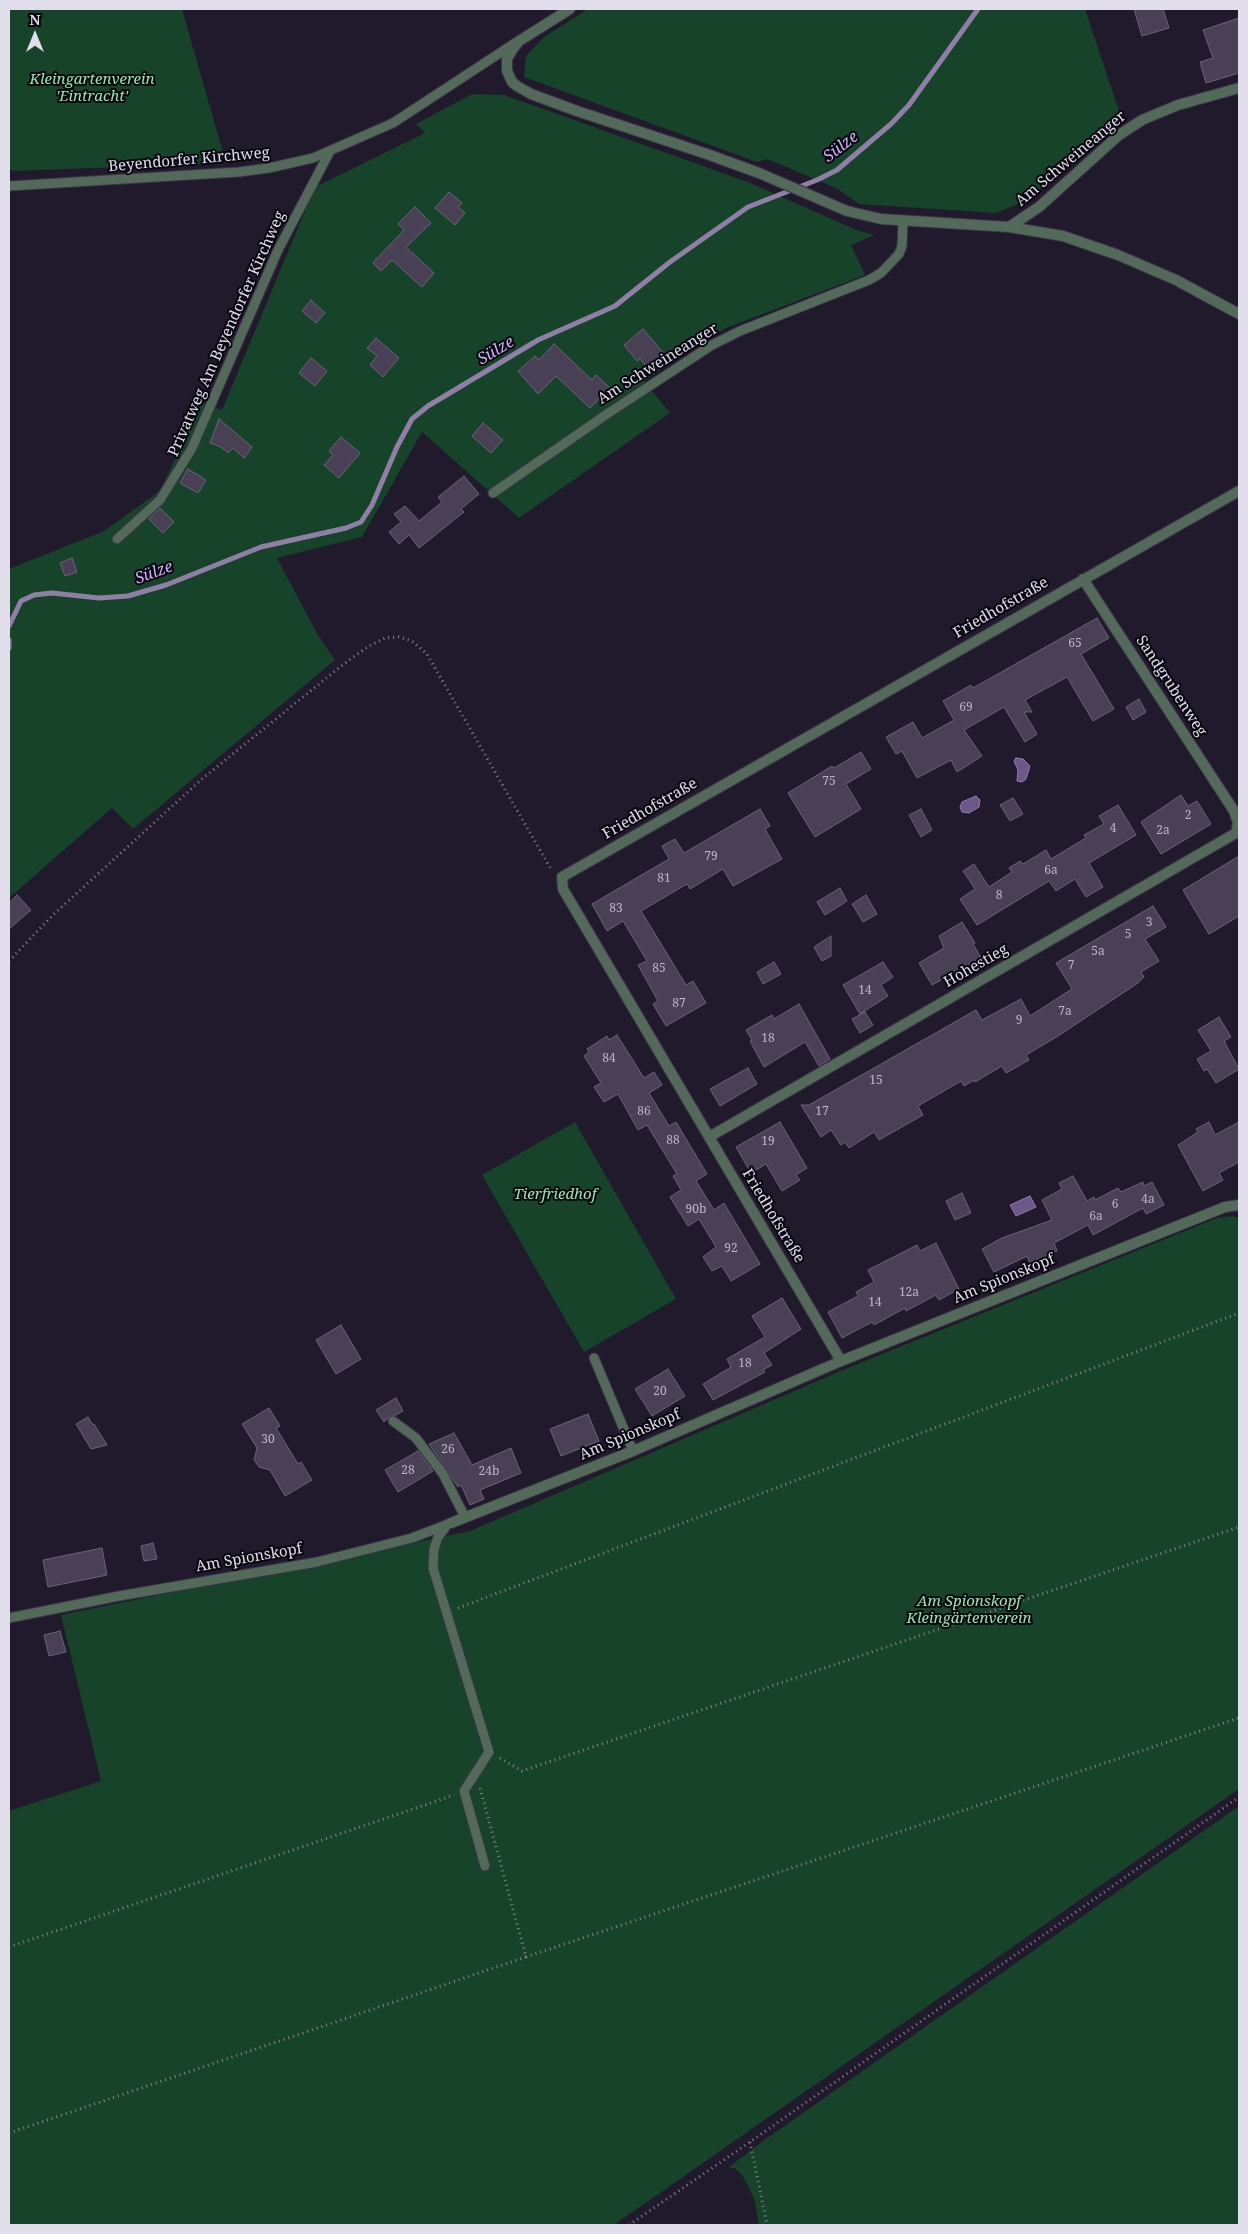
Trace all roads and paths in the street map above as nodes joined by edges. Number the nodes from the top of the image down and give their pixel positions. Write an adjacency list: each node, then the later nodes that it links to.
1 (570, 9): 2 (street)
2 (519, 41): 4 (lane, Beyendorfer Kirchweg); 6 (street, Am Schweineanger)
3 (1239, 88): 7 (street, Am Schweineanger)
4 (329, 153): 5 (lane, Beyendorfer Kirchweg); 11 (lane, Privatweg Am Beyendorfer Kirchweg)
5 (9, 186)
6 (903, 222): 7 (street, Am Schweineanger); 10 (lane, Am Schweineanger)
7 (1009, 226): 8 (street, Am Schweineanger)
8 (1239, 314)
9 (1239, 491): 12 (street, Friedhofstraße)
10 (493, 493)
11 (117, 539)
12 (1084, 579): 13 (street, Sandgrubenweg); 14 (street, Friedhofstraße)
13 (1233, 809): 16 (street, Hohestieg)
14 (561, 881): 15 (path); 16 (street, Friedhofstraße)
15 (9, 961)
16 (709, 1137): 20 (street, Friedhofstraße)
17 (1239, 1205): 20 (street, Am Spionskopf)
18 (1239, 1313): 26 (path)
19 (594, 1358): 22 (lane)
20 (841, 1361): 22 (street, Am Spionskopf)
21 (393, 1421): 23 (lane)
22 (633, 1451): 23 (street, Am Spionskopf)
23 (465, 1518): 24 (street, Am Spionskopf)
24 (451, 1523): 26 (lane); 27 (lane, Am Spionskopf)
25 (1239, 1527): 29 (path)
26 (446, 1613): 29 (lane)
27 (9, 1618)
28 (1239, 1718): 35 (path)
29 (489, 1752): 30 (lane)
30 (476, 1772): 31 (lane); 35 (path)
31 (464, 1791): 33 (lane); 34 (path)
32 (1239, 1797): 37 (path)
33 (485, 1866)
34 (9, 1947)
35 (526, 1957): 36 (path)
36 (9, 2133)
37 (750, 2142): 38 (path); 39 (path)
38 (629, 2225)
39 (767, 2225)

